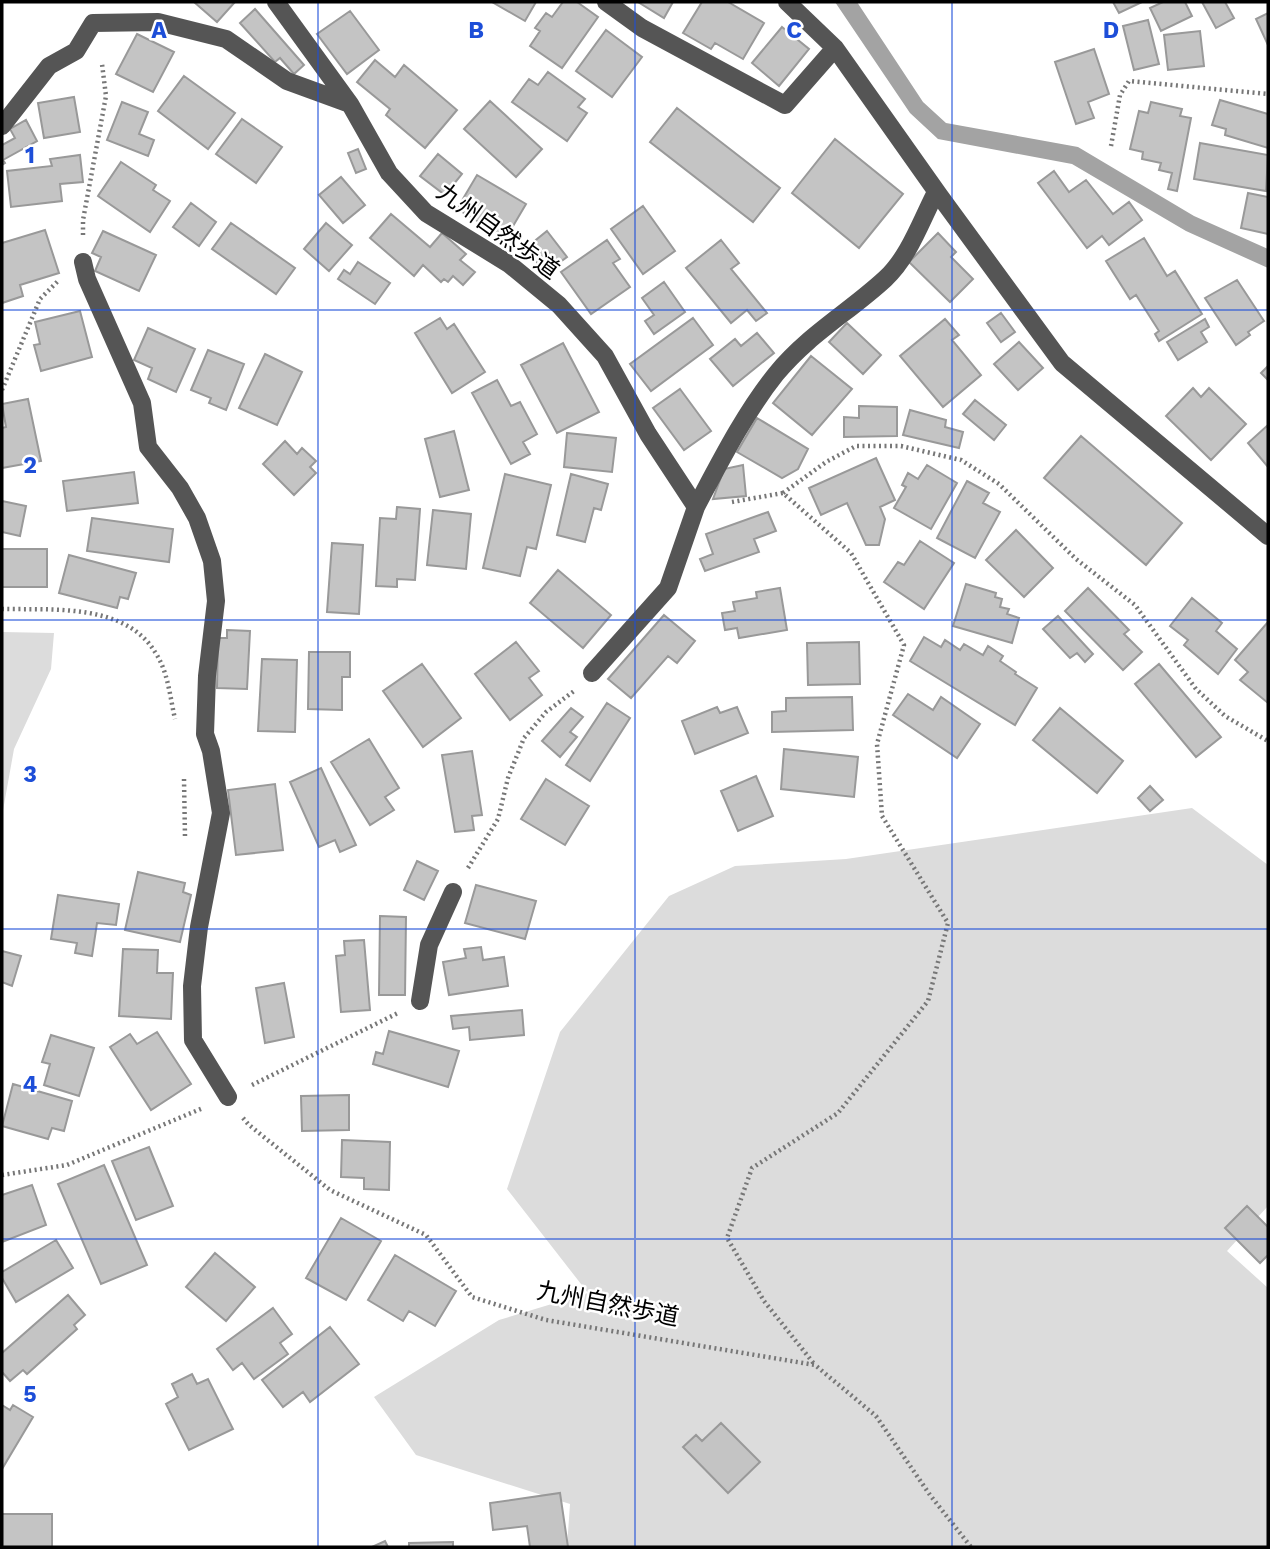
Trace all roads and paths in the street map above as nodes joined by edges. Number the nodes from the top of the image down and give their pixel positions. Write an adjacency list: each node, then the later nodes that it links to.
1 (276, 2): 7 (street, 九州自然歩道)
2 (606, 2): 5 (street)
3 (787, 2): 5 (street)
4 (93, 23): 7 (street); 8 (street); 11 (path)
5 (835, 48): 10 (street)
6 (1268, 94): 9 (path)
7 (350, 104): 14 (street, 九州自然歩道)
8 (2, 126)
9 (1111, 145)
10 (939, 195): 14 (street); 15 (street)
11 (83, 262): 12 (path); 21 (street)
12 (2, 390)
13 (783, 493): 14 (path); 19 (path); 26 (path)
14 (696, 508): 17 (street)
15 (1268, 536)
16 (2, 609): 18 (path)
17 (592, 673): 22 (path)
18 (177, 729)
19 (1268, 741)
20 (184, 776): 21 (path)
21 (207, 883): 24 (street)
22 (453, 892): 23 (street)
23 (421, 1002): 24 (path)
24 (228, 1097): 25 (path); 26 (path, 九州自然歩道)
25 (2, 1175)
26 (816, 1365): 27 (path)
27 (971, 1547)

